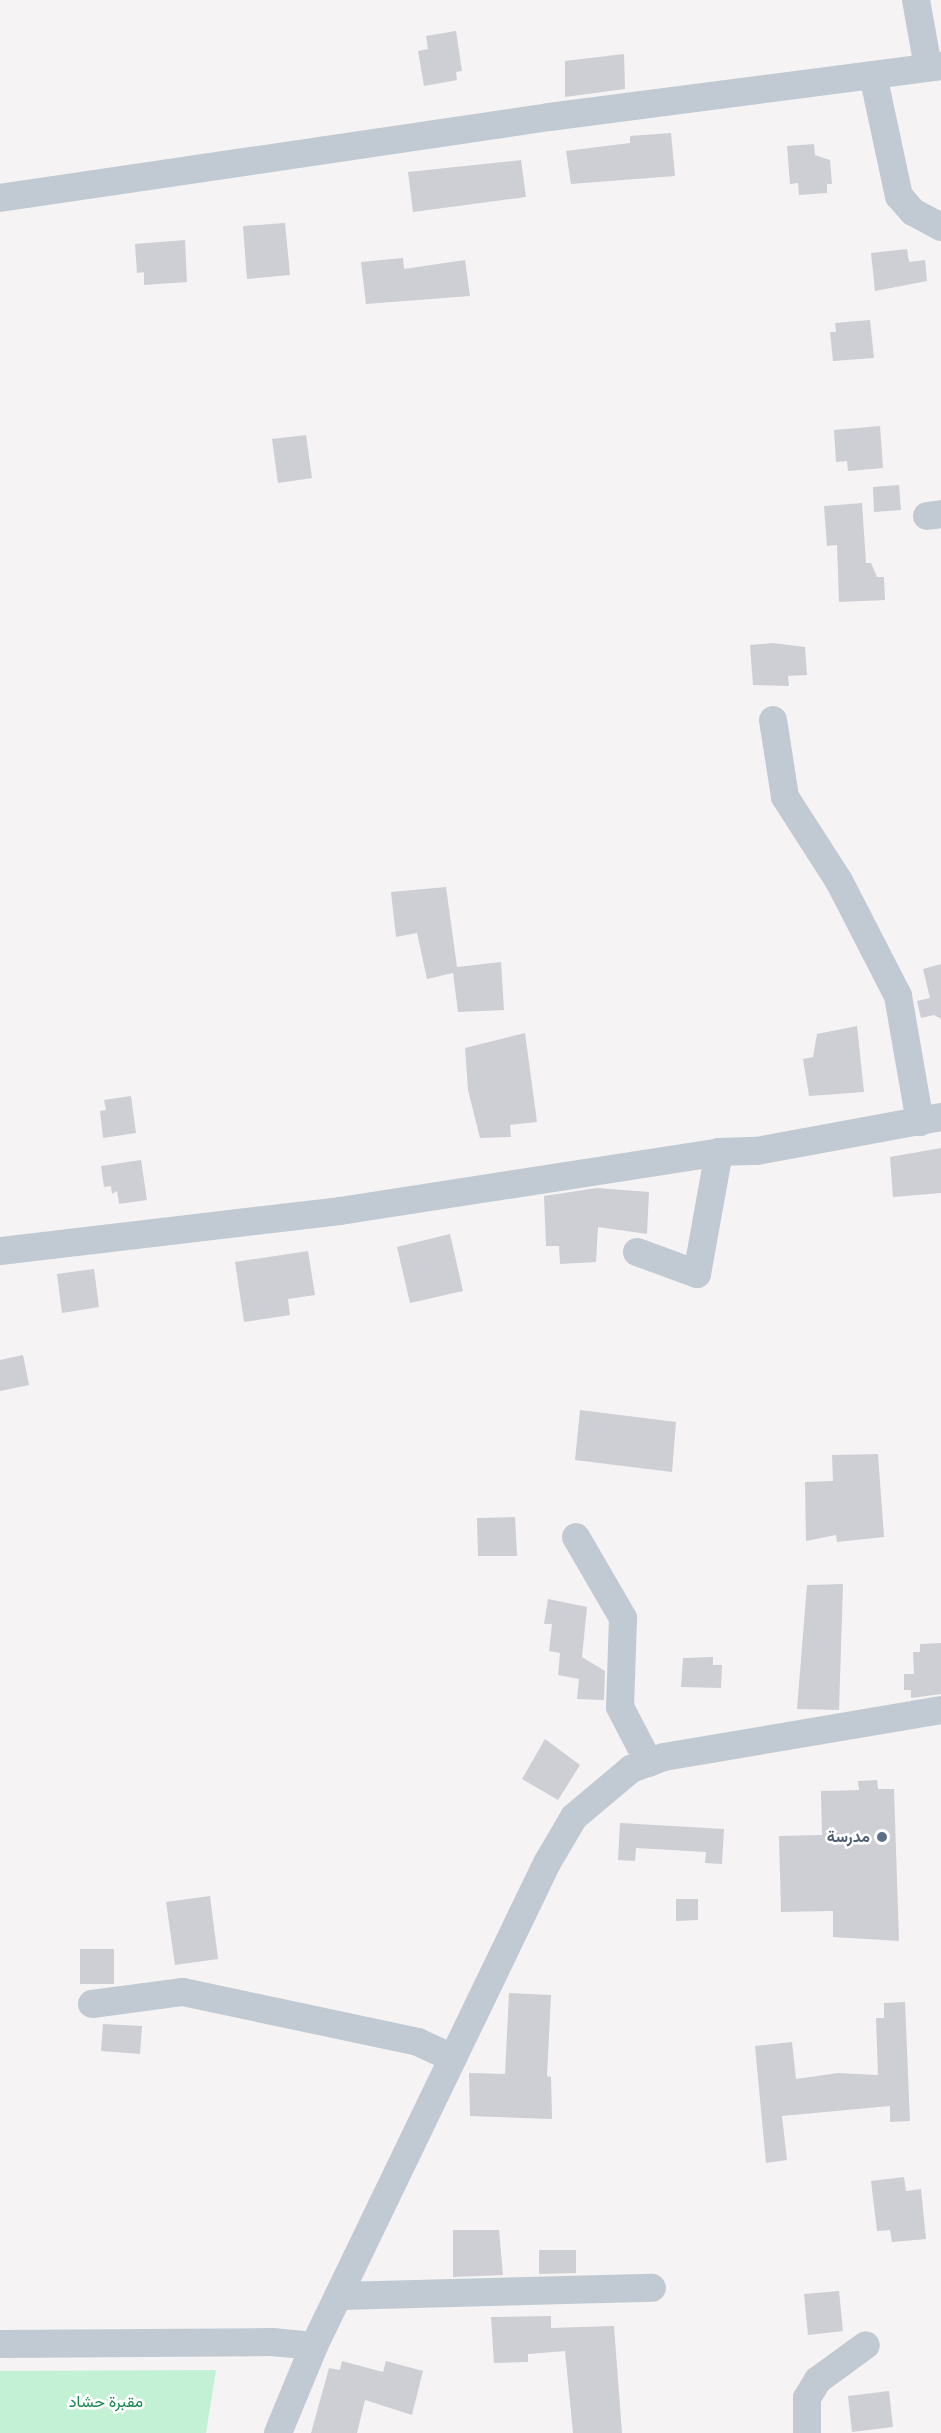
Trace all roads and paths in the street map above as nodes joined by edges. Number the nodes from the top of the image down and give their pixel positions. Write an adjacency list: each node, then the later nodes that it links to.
1 (916, 0): 2 (street)
2 (934, 67): 3 (street)
3 (873, 75): 4 (street); 5 (street)
4 (0, 198)
5 (941, 227)
6 (773, 720): 7 (street)
7 (931, 1120): 8 (street)
8 (718, 1152): 9 (street); 10 (street)
9 (0, 1251)
10 (637, 1252)
11 (576, 1538): 13 (street)
12 (941, 1710): 13 (street)
13 (649, 1763): 15 (street)
14 (92, 2004): 15 (street)
15 (453, 2058): 17 (street)
16 (652, 2288): 17 (street)
17 (340, 2296): 20 (street)
18 (0, 2344): 20 (street)
19 (866, 2345): 22 (street)
20 (314, 2346): 21 (street)
21 (278, 2433)
22 (807, 2433)

